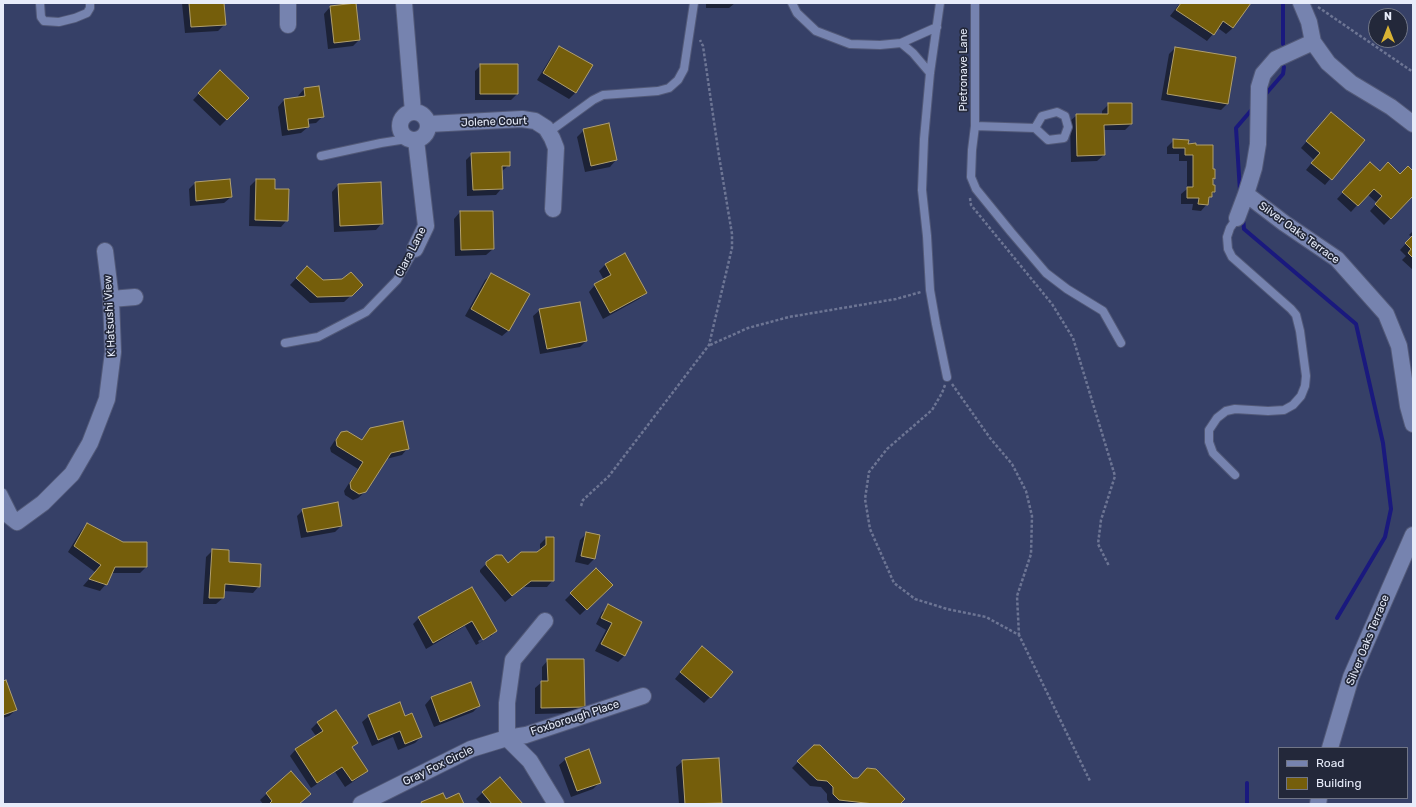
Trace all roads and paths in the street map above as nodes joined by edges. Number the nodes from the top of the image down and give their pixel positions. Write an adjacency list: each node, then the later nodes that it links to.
1 (40, 3): 2 (lane)
2 (90, 3)
3 (288, 3): 11 (street)
4 (404, 3): 17 (street)
5 (694, 3): 10 (lane)
6 (792, 3): 14 (lane)
7 (940, 3): 12 (lane)
8 (975, 3): 20 (lane, Pietronave Lane)
9 (1308, 4): 13 (street); 15 (path)
10 (692, 23): 22 (lane); 36 (path)
11 (288, 25)
12 (937, 27): 14 (lane); 16 (lane)
13 (1313, 42): 19 (street); 26 (street)
14 (901, 43): 16 (lane)
15 (1413, 72)
16 (930, 73): 31 (lane)
17 (413, 112): 18 (street); 23 (street)
18 (429, 124): 22 (street, Jolene Court); 23 (street)
19 (1413, 124)
20 (975, 126): 21 (lane, Pietronave Lane); 35 (lane)
21 (1035, 128)
22 (549, 132): 27 (street)
23 (411, 138): 24 (lane); 29 (street, Clara Lane)
24 (321, 156)
25 (968, 192): 45 (path)
26 (1246, 194): 28 (street); 38 (street, Silver Oaks Terrace)
27 (553, 209)
28 (1237, 218): 39 (lane)
29 (415, 249): 34 (lane, Clara Lane)
30 (105, 251): 33 (street, K Hatsushi View)
31 (930, 290): 36 (path); 37 (lane)
32 (135, 297): 33 (street)
33 (111, 299): 43 (street, K Hatsushi View)
34 (285, 343)
35 (1121, 343)
36 (709, 346): 41 (path)
37 (947, 377): 47 (path); 47 (path)
38 (1413, 424)
39 (1235, 475)
40 (3, 493): 43 (lane)
41 (581, 506)
42 (3, 510): 43 (street)
43 (17, 522)
44 (1413, 535): 50 (street, Silver Oaks Terrace)
45 (1108, 566)
46 (545, 621): 49 (street)
47 (1019, 635): 51 (path)
48 (643, 696): 49 (street, Foxborough Place)
49 (507, 738): 52 (street, Gray Fox Circle); 53 (street)
50 (1330, 747)
51 (1090, 781)
52 (361, 804)
53 (556, 804)

